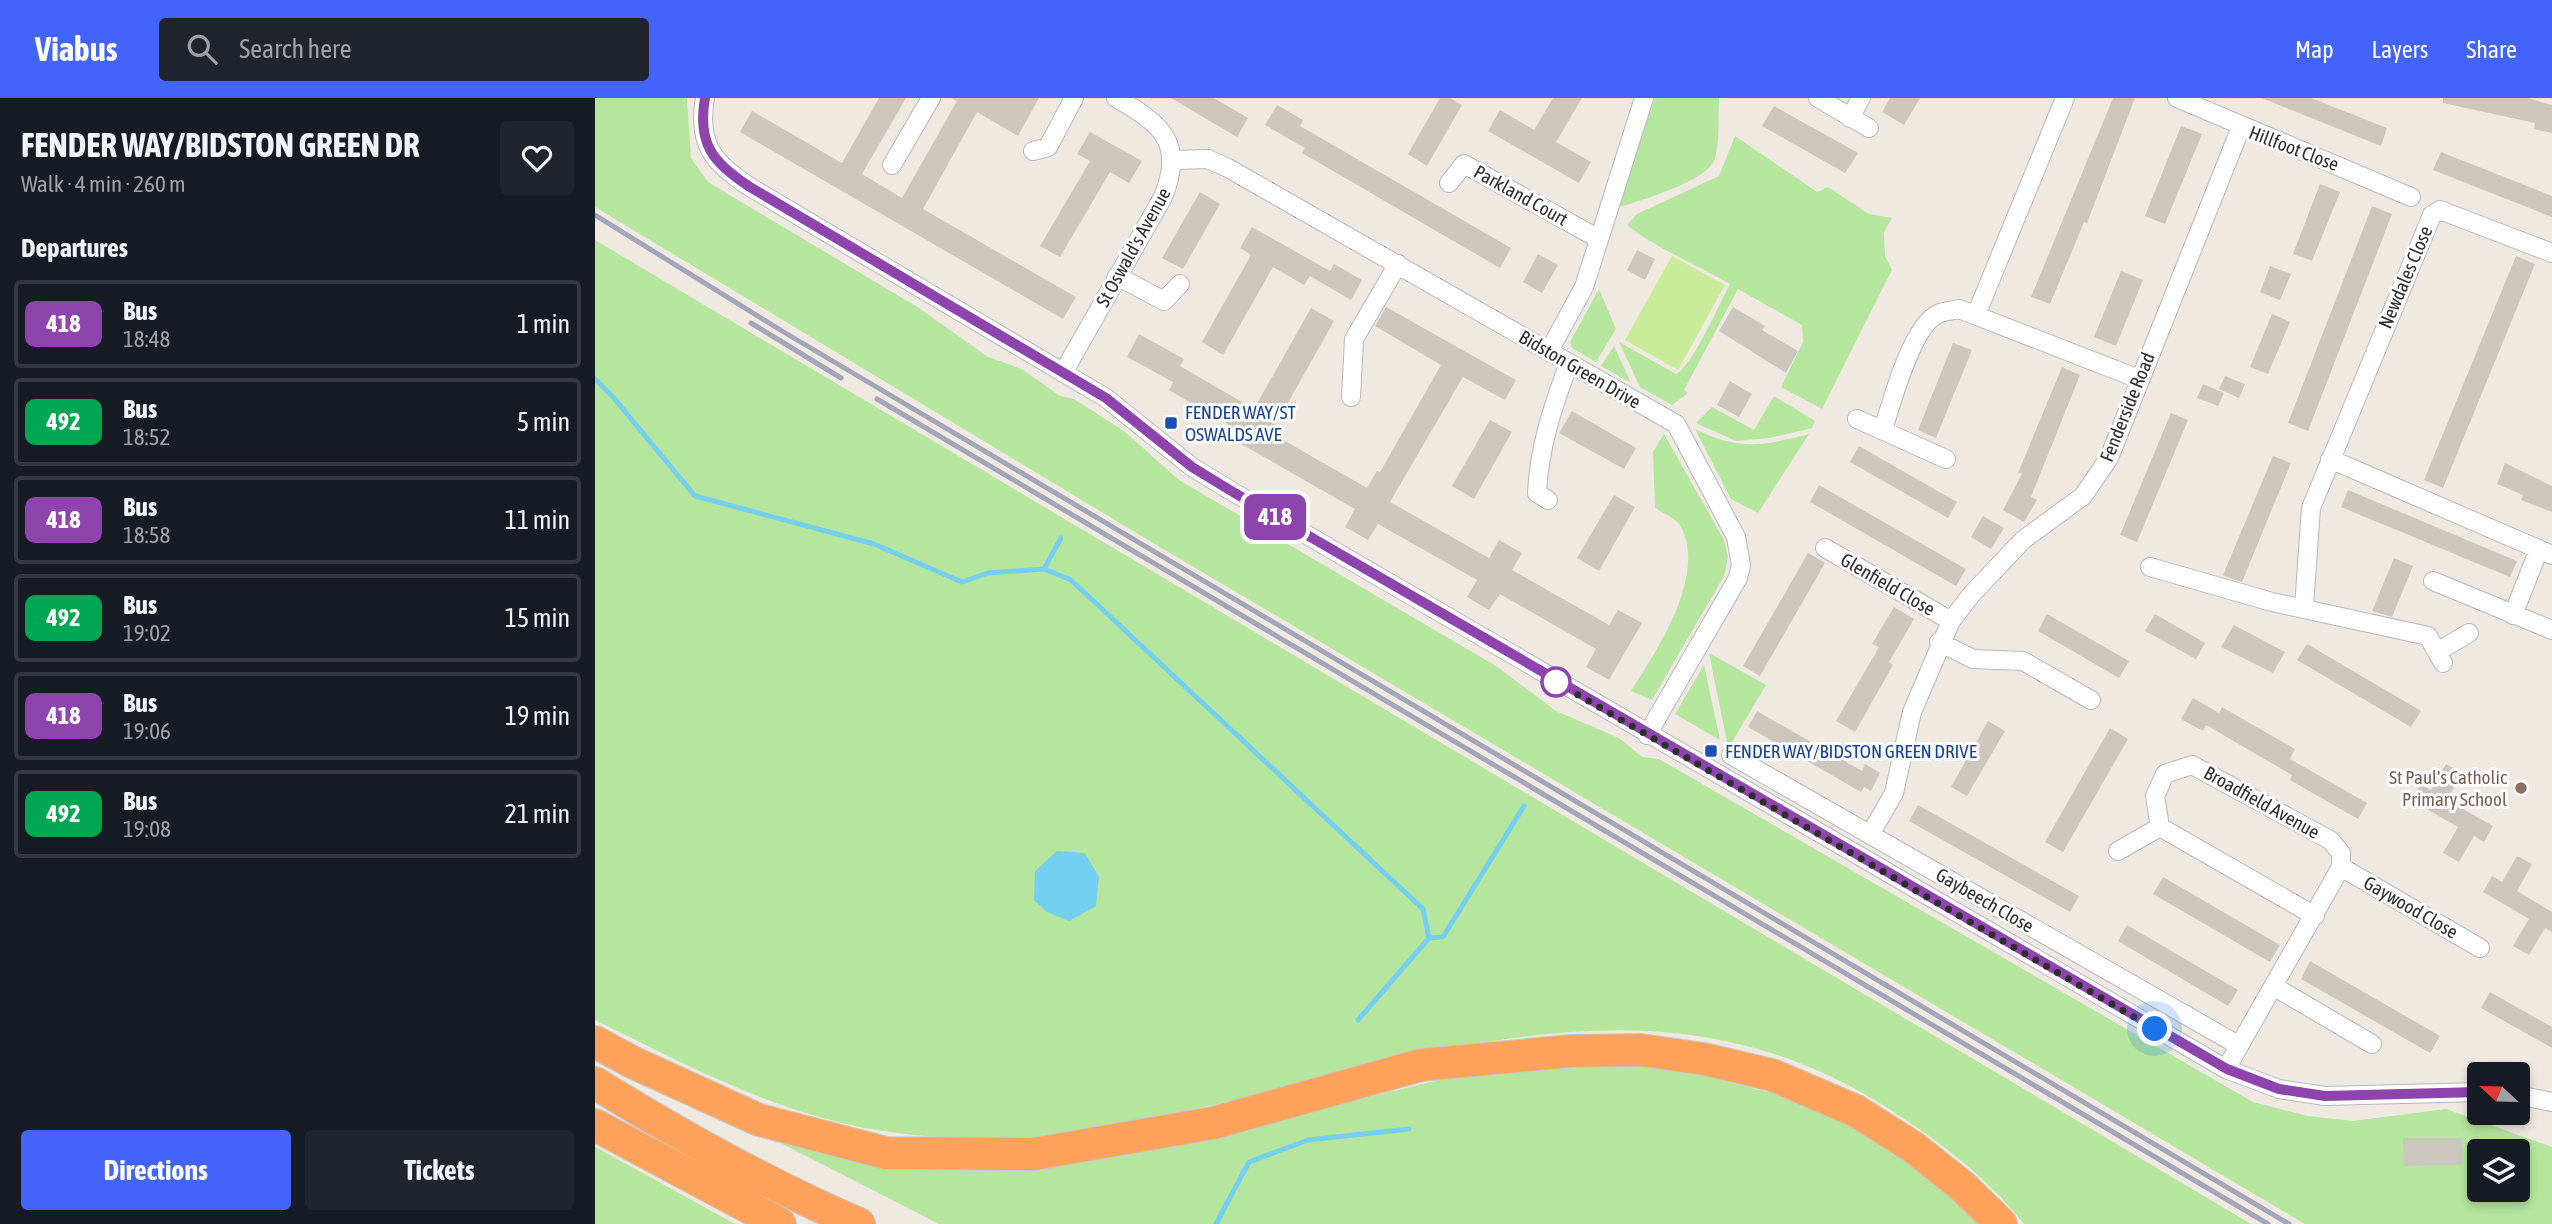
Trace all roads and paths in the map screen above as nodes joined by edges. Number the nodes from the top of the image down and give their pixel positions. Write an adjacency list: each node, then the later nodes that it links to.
1 (705, 98): 26 (street)
2 (930, 98): 15 (street)
3 (1074, 98): 13 (street)
4 (1117, 98): 14 (street)
5 (1644, 98): 18 (street)
6 (1818, 98): 10 (street)
7 (1861, 98): 10 (street)
8 (2065, 98): 23 (street)
9 (2176, 98): 11 (street, Hillfoot Close)
10 (1850, 118): 12 (street)
11 (2241, 127): 17 (street, Hillfoot Close); 27 (street, Fenderside Road)
12 (1869, 128)
13 (1033, 151)
14 (1173, 159): 20 (street, Bidston Green Drive); 21 (street, St Oswald's Avenue)
15 (892, 165)
16 (1449, 183): 18 (street, Parkland Court)
17 (2411, 198)
18 (1599, 239): 24 (street)
19 (2552, 253): 32 (street, Newdales Close)
20 (1398, 264): 24 (street, Bidston Green Drive); 28 (street)
21 (1117, 276): 22 (street); 26 (street, St Oswald's Avenue)
22 (1180, 284)
23 (1976, 315): 27 (street); 30 (street)
24 (1549, 352): 25 (street, Bidston Green Drive)
25 (1569, 363): 33 (street); 45 (street, Bidston Green Drive)
26 (1063, 373): 45 (street)
27 (2139, 379): 40 (street, Fenderside Road)
28 (1351, 397)
29 (1857, 419): 30 (street)
30 (1883, 430): 31 (street)
31 (1946, 459)
32 (2330, 459): 35 (street); 38 (street, Newdales Close)
33 (1548, 500)
34 (1825, 548): 40 (street, Glenfield Close)
35 (2545, 552): 39 (street)
36 (2150, 567): 38 (street)
37 (2433, 581): 39 (street)
38 (2304, 607): 42 (street)
39 (2513, 615): 41 (street)
40 (1951, 621): 43 (street, Fenderside Road)
41 (2552, 630)
42 (2469, 633)
43 (1939, 642): 44 (street); 50 (street, Fenderside Road)
44 (2091, 700)
45 (1647, 735): 48 (street)
46 (1731, 755): 47 (street, Gaybeech Close)
47 (1791, 789): 48 (street); 50 (street, Gaybeech Close)
48 (1777, 811): 59 (street)
49 (2160, 827): 51 (street); 52 (street, Broadfield Avenue); 53 (street)
50 (1870, 835): 58 (street, Gaybeech Close)
51 (2118, 852)
52 (2341, 867): 53 (street); 54 (street, Gaywood Close)
53 (2315, 916): 55 (street)
54 (2480, 948)
55 (2273, 986): 57 (street); 58 (street)
56 (595, 1042): 67 (highway)
57 (2372, 1044)
58 (2238, 1045): 59 (street)
59 (2227, 1069): 61 (street)
60 (595, 1083): 66 (highway)
61 (2467, 1092)
62 (2531, 1098): 63 (street)
63 (2552, 1102)
64 (595, 1125): 65 (highway)
65 (780, 1224)
66 (859, 1224)
67 (2001, 1224)

